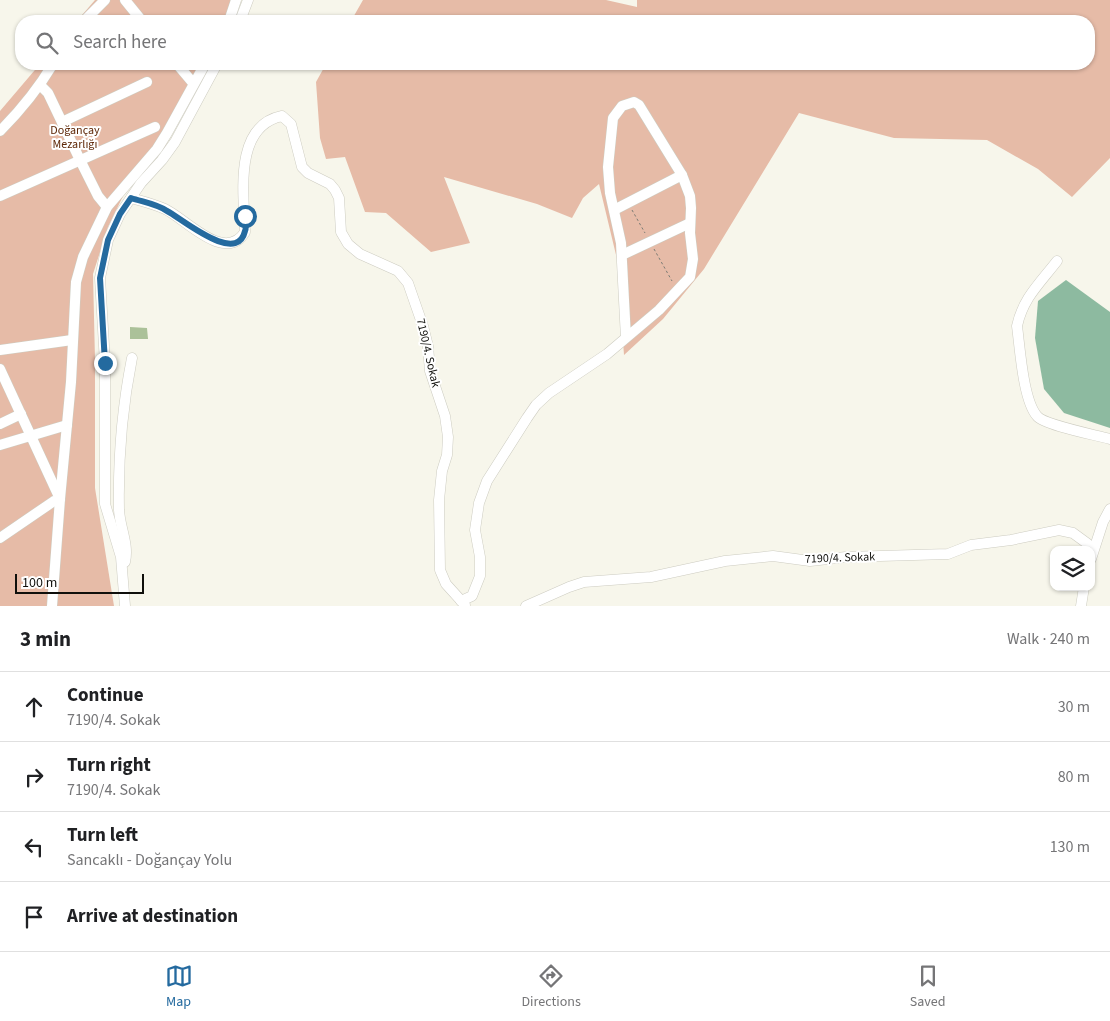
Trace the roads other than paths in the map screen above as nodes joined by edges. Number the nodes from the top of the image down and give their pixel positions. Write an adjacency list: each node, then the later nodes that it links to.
1 (105, 0): 5 (street)
2 (125, 0): 6 (street)
3 (236, 0): 7 (street)
4 (248, 0): 8 (street)
5 (90, 15)
6 (137, 15)
7 (231, 15)
8 (242, 15)
9 (49, 70): 15 (street)
10 (182, 70): 14 (street)
11 (202, 70): 14 (street)
12 (214, 70): 22 (street)
13 (147, 82): 16 (street)
14 (194, 83): 23 (street)
15 (40, 86): 16 (street); 18 (street)
16 (62, 122): 19 (street)
17 (154, 127): 19 (street)
18 (0, 131)
19 (80, 160): 21 (street); 23 (street)
20 (682, 175): 24 (street); 24 (street); 25 (street)
21 (0, 196)
22 (131, 198): 44 (street); 46 (street, 7190/4. Sokak)
23 (107, 207): 29 (street)
24 (614, 210): 26 (street)
25 (690, 223): 26 (street); 28 (street)
26 (622, 255): 28 (street)
27 (1057, 261): 37 (street)
28 (626, 338): 46 (street)
29 (72, 340): 30 (street); 35 (street)
30 (0, 350)
31 (132, 358): 44 (street)
32 (0, 369): 33 (street)
33 (21, 414): 34 (street); 36 (street)
34 (0, 424)
35 (67, 424): 36 (street); 39 (street)
36 (31, 436): 38 (street); 39 (street)
37 (1110, 439)
38 (0, 445)
39 (60, 499): 41 (street); 47 (street)
40 (1110, 509): 43 (street)
41 (0, 538)
42 (1088, 546): 49 (street, 7190/4. Sokak)
43 (1095, 547)
44 (123, 573): 48 (street)
45 (1083, 591): 50 (street)
46 (463, 603)
47 (52, 606)
48 (125, 606)
49 (526, 606)
50 (1081, 606)

